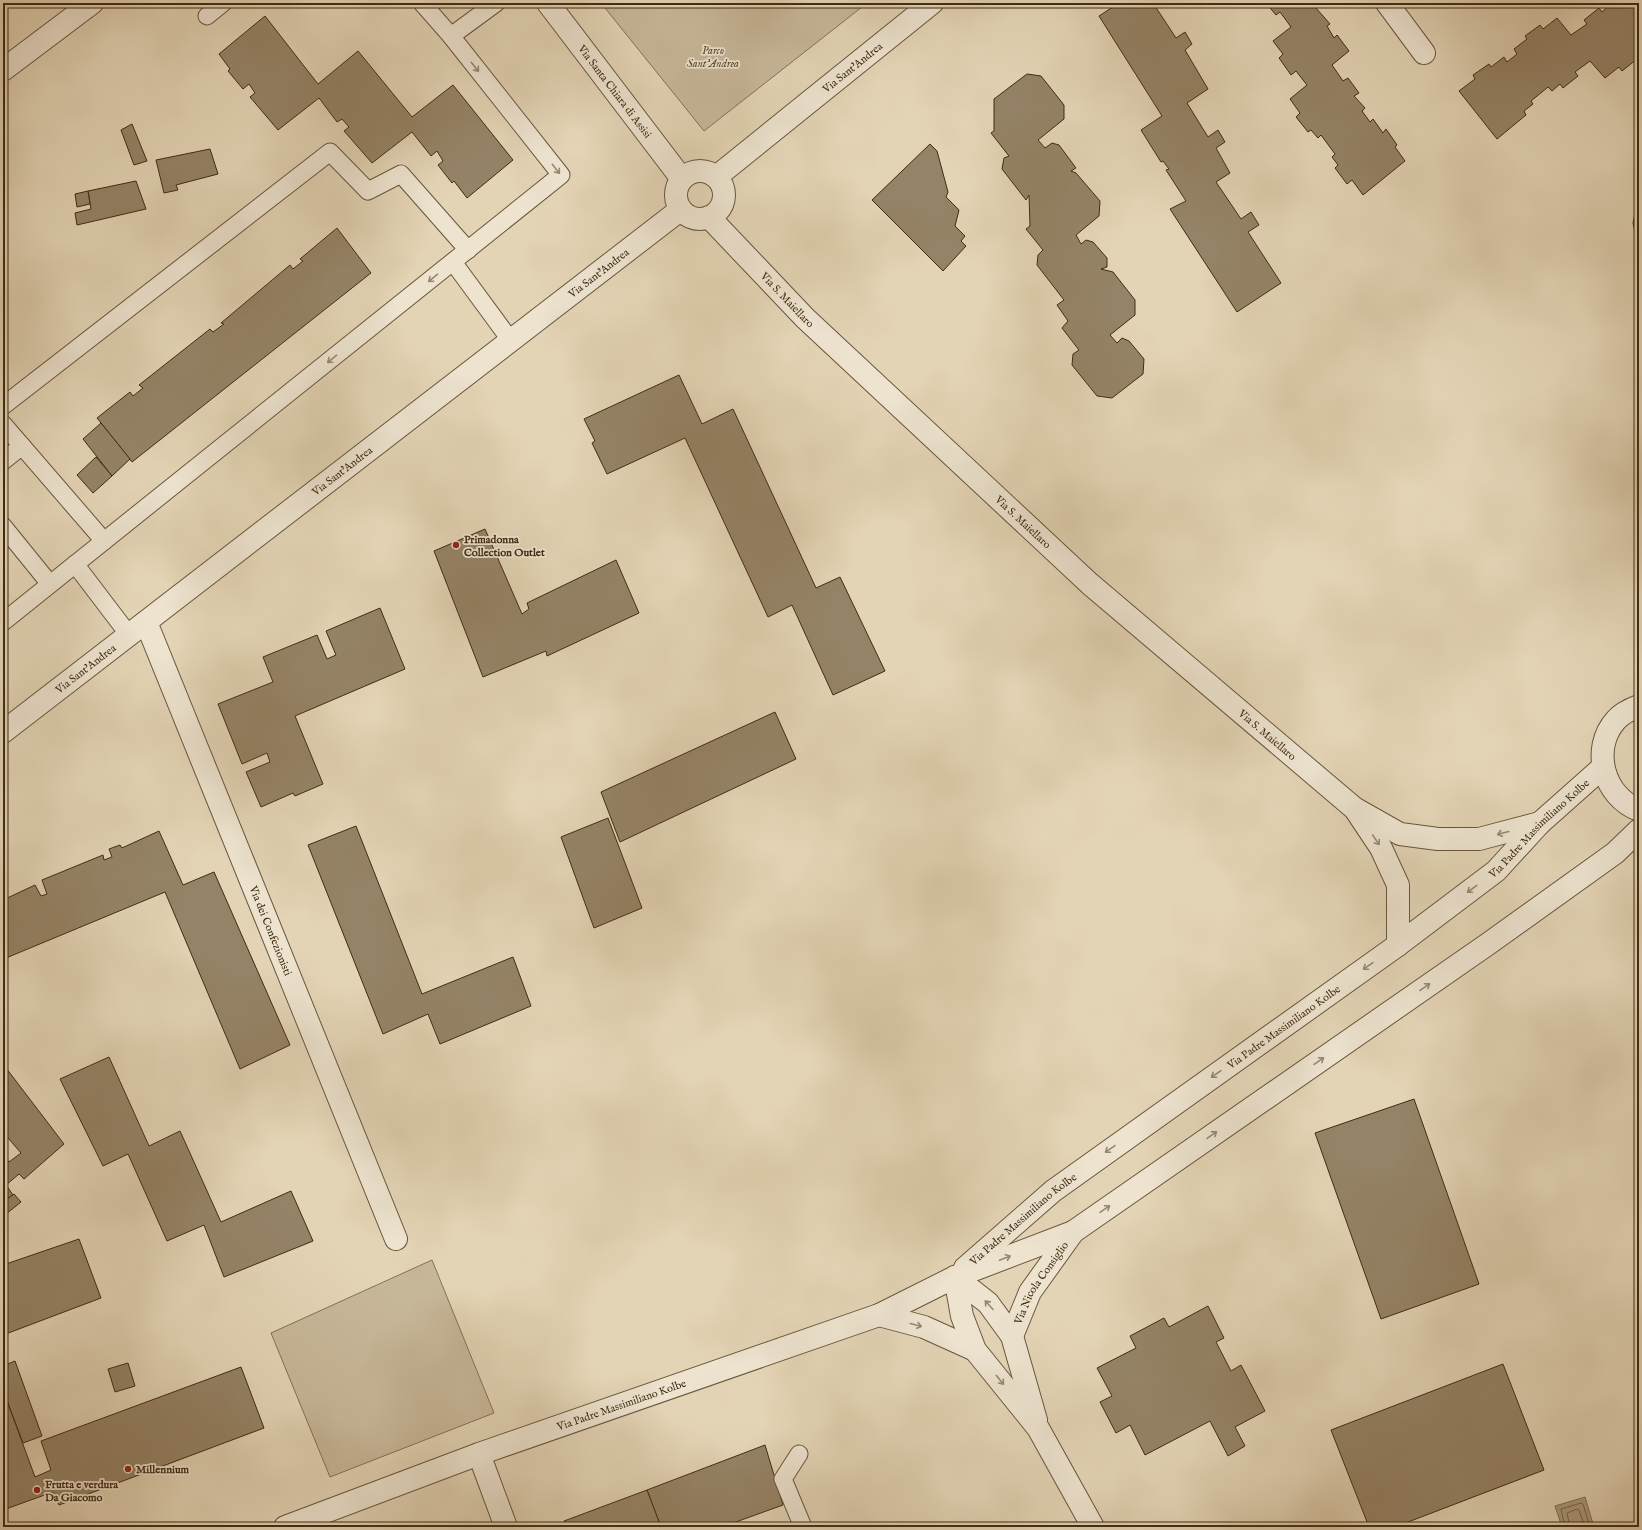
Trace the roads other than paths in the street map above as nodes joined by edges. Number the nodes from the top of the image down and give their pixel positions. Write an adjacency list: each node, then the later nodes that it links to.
1 (92, 3): 11 (street)
2 (223, 3): 8 (lane)
3 (422, 3): 9 (lane)
4 (496, 3): 9 (lane)
5 (548, 3): 13 (street, Via Santa Chiara di Assisi)
6 (932, 3): 12 (street, Via Sant'Andrea)
7 (1387, 3): 10 (street)
8 (207, 16)
9 (451, 36): 16 (lane, one-way to 16)
10 (1424, 53)
11 (3, 70)
12 (716, 177): 13 (street); 15 (street)
13 (682, 179): 14 (street)
14 (680, 210): 15 (street); 18 (street, Via Sant'Andrea)
15 (709, 217): 33 (street, Via S. Maiellaro)
16 (468, 250): 17 (lane); 19 (lane)
17 (452, 262): 18 (lane); 24 (lane, one-way to 24)
18 (511, 341): 28 (street, Via Sant'Andrea)
19 (3, 406)
20 (3, 424): 21 (lane)
21 (22, 446): 22 (lane); 24 (lane)
22 (3, 462)
23 (3, 526): 26 (lane)
24 (104, 541): 25 (lane)
25 (75, 564): 26 (lane); 29 (lane)
26 (50, 584): 27 (lane)
27 (3, 622)
28 (146, 622): 29 (street, Via Sant'Andrea); 39 (street, Via dei Confezionisti)
29 (129, 635): 31 (street, Via Sant'Andrea)
30 (1639, 706): 32 (street)
31 (3, 732)
32 (1603, 767): 34 (street); 35 (street, Via Padre Massimiliano Kolbe)
33 (1354, 808): 35 (street, Via S. Maiellaro, one-way to 33); 37 (street, Via S. Maiellaro, one-way to 37)
34 (1639, 810)
35 (1540, 823): 37 (street, Via Padre Massimiliano Kolbe, one-way to 37)
36 (1639, 830): 38 (street, Via Padre Massimiliano Kolbe, one-way to 36)
37 (1398, 945): 40 (street, Via Padre Massimiliano Kolbe, one-way to 40)
38 (1073, 1232): 40 (street, Via Padre Massimiliano Kolbe, one-way to 38); 42 (street, Via Nicola Consiglio)
39 (396, 1239)
40 (955, 1277): 41 (street, Via Padre Massimiliano Kolbe); 42 (street, Via Nicola Consiglio, one-way to 40); 43 (street, Via Nicola Consiglio)
41 (879, 1315): 43 (street, Via Nicola Consiglio, one-way to 43); 45 (street, Via Padre Massimiliano Kolbe)
42 (1012, 1336): 44 (street, Via Nicola Consiglio)
43 (975, 1350): 44 (street, Via Nicola Consiglio, one-way to 44)
44 (1038, 1428): 50 (street, Via Nicola Consiglio)
45 (479, 1454): 47 (street, Via Padre Massimiliano Kolbe); 48 (street)
46 (799, 1454): 49 (lane)
47 (285, 1527)
48 (506, 1527)
49 (803, 1527)
50 (1093, 1527)

